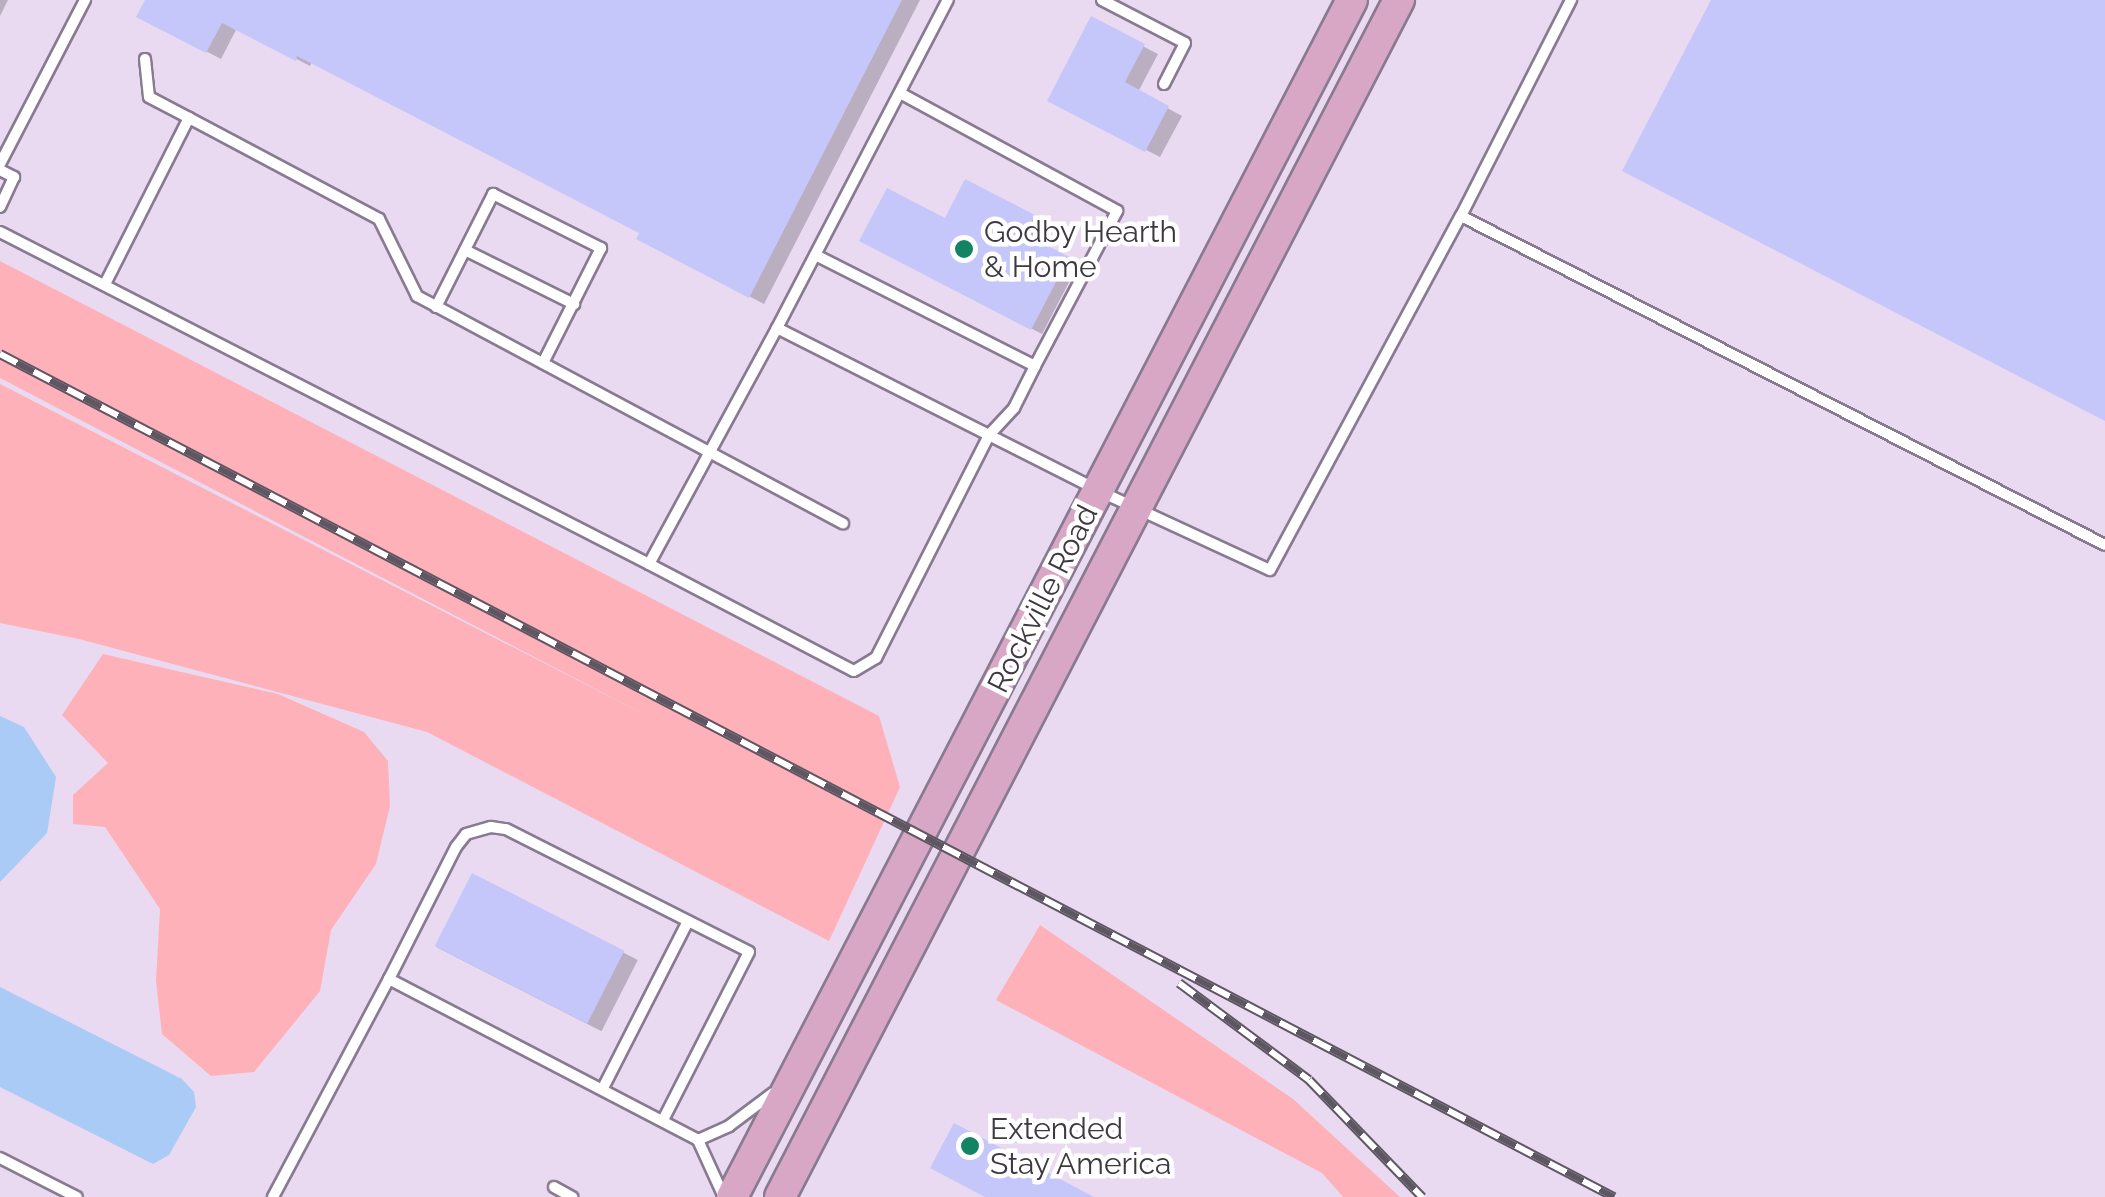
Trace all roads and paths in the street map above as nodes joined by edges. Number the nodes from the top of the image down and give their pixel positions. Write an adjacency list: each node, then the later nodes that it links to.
1 (85, 0): 11 (lane)
2 (948, 0): 9 (lane)
3 (1102, 0): 8 (lane)
4 (1352, 0): 25 (main road, Rockville Road)
5 (1400, 0): 26 (main road, Rockville Road)
6 (1570, 0): 13 (lane)
7 (144, 58): 10 (lane)
8 (1164, 84)
9 (900, 93): 16 (lane); 22 (lane)
10 (188, 118): 17 (lane); 19 (lane)
11 (0, 167): 12 (lane)
12 (0, 207)
13 (1461, 216): 26 (lane); 28 (lane)
14 (0, 232): 17 (lane)
15 (465, 250): 18 (lane); 18 (lane); 19 (lane)
16 (816, 255): 20 (lane); 22 (lane)
17 (105, 284): 29 (lane)
18 (574, 304): 21 (lane)
19 (436, 307): 21 (lane)
20 (777, 328): 23 (lane); 24 (lane)
21 (543, 364): 24 (lane)
22 (1035, 366): 23 (lane)
23 (989, 435): 25 (lane); 29 (lane)
24 (709, 452): 27 (lane); 29 (lane)
25 (1098, 491): 26 (lane); 32 (main road, Rockville Road)
26 (1138, 508): 43 (main road, Rockville Road)
27 (842, 523)
28 (2105, 545)
29 (649, 564)
30 (688, 921): 31 (lane); 33 (lane); 34 (lane)
31 (389, 979): 33 (lane); 39 (lane)
32 (796, 1074): 35 (lane); 42 (main road, Rockville Road)
33 (604, 1088): 34 (lane)
34 (663, 1120): 35 (lane)
35 (698, 1140): 41 (lane)
36 (0, 1158): 38 (lane)
37 (554, 1187): 40 (lane)
38 (77, 1197)
39 (273, 1197)
40 (572, 1197)
41 (724, 1197)
42 (732, 1197)
43 (780, 1197)

